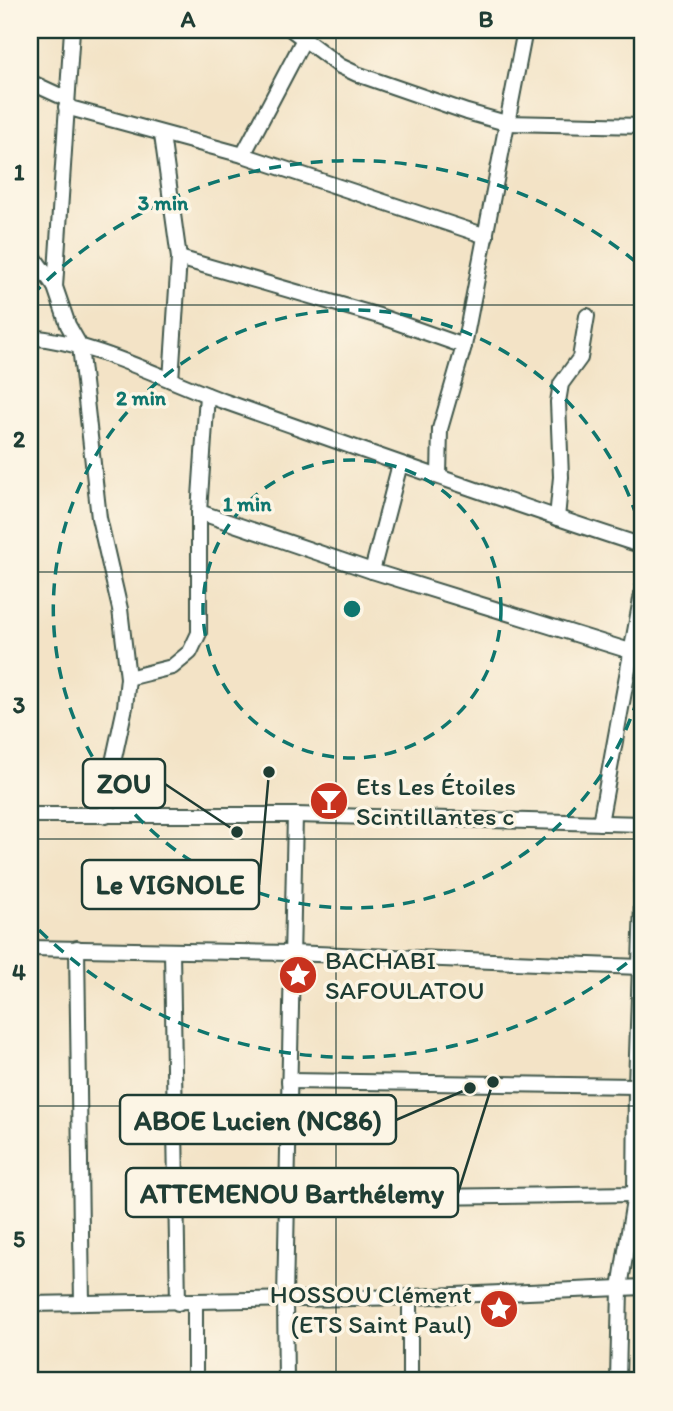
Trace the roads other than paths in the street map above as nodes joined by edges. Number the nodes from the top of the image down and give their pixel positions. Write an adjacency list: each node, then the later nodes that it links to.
1 (72, 30): 6 (street)
2 (292, 30): 4 (street)
3 (525, 30): 7 (street)
4 (304, 39): 7 (street); 10 (street)
5 (30, 82): 6 (street)
6 (66, 103): 9 (street); 14 (street)
7 (506, 123): 8 (street); 11 (street)
8 (643, 126)
9 (162, 135): 10 (street); 13 (street)
10 (243, 155): 11 (street)
11 (486, 236): 18 (street)
12 (30, 252): 14 (street)
13 (179, 258): 18 (street); 19 (street)
14 (55, 287): 17 (street)
15 (587, 316): 24 (street)
16 (30, 337): 17 (street)
17 (80, 346): 19 (street); 29 (street)
18 (464, 346): 22 (street)
19 (171, 380): 20 (street)
20 (207, 395): 21 (street); 23 (street)
21 (400, 464): 22 (street); 26 (street)
22 (439, 476): 24 (street)
23 (199, 512): 26 (street); 29 (street)
24 (557, 518): 25 (street)
25 (643, 547)
26 (372, 571): 28 (street)
27 (643, 588): 28 (street)
28 (630, 651): 33 (street)
29 (128, 678): 32 (street)
30 (30, 815): 32 (street)
31 (295, 815): 32 (street); 33 (street); 39 (street)
32 (106, 816)
33 (600, 823): 34 (street)
34 (643, 824)
35 (643, 873): 40 (street)
36 (30, 948): 37 (street)
37 (77, 948): 38 (street); 50 (street)
38 (172, 951): 39 (street); 51 (street)
39 (291, 953): 40 (street); 41 (street)
40 (640, 967): 42 (street)
41 (289, 1081): 42 (street); 45 (street)
42 (636, 1086): 43 (street)
43 (640, 1109): 44 (street)
44 (635, 1194): 45 (street); 47 (street)
45 (287, 1199): 49 (street)
46 (643, 1287): 47 (street)
47 (620, 1288): 48 (street); 57 (street)
48 (410, 1297): 49 (street); 56 (street)
49 (285, 1299): 52 (street); 55 (street)
50 (82, 1303): 51 (street); 53 (street)
51 (178, 1303): 52 (street)
52 (195, 1303): 54 (street)
53 (30, 1304)
54 (195, 1381)
55 (286, 1381)
56 (410, 1381)
57 (618, 1381)

